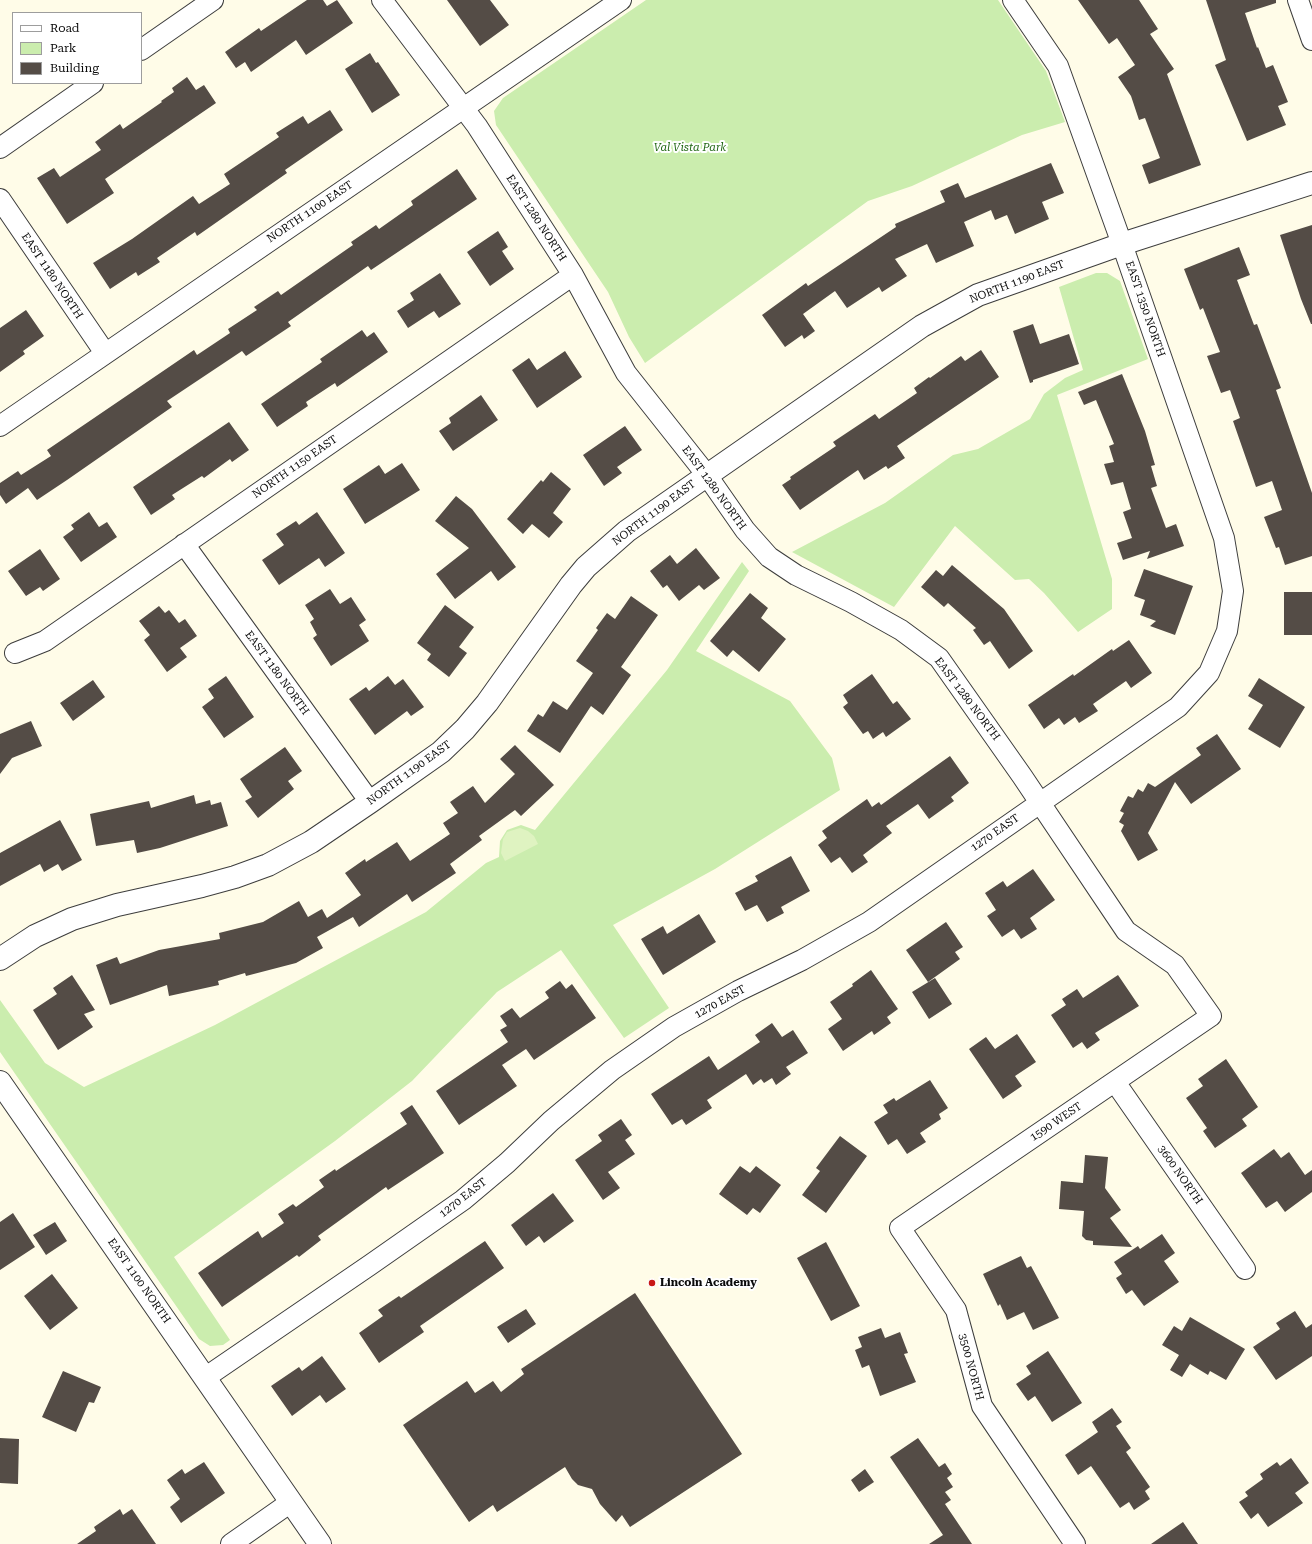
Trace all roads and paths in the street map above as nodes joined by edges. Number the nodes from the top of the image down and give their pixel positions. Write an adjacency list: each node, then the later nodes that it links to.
1 (213, 0): 7 (street)
2 (382, 0): 9 (street, EAST 1280 NORTH)
3 (621, 0): 9 (street, NORTH 1100 EAST)
4 (1013, 0): 13 (street, EAST 1350 NORTH)
5 (1298, 0): 6 (street)
6 (1312, 40)
7 (142, 49)
8 (92, 84): 10 (street)
9 (464, 107): 14 (street, EAST 1280 NORTH); 15 (street, NORTH 1100 EAST)
10 (0, 148)
11 (1312, 183): 13 (street, NORTH 1190 EAST)
12 (0, 199): 15 (street, EAST 1180 NORTH)
13 (1122, 244): 17 (street, NORTH 1190 EAST); 19 (street, EAST 1350 NORTH)
14 (573, 275): 17 (street, EAST 1280 NORTH); 18 (street, NORTH 1150 EAST)
15 (105, 353): 16 (street, NORTH 1100 EAST)
16 (0, 426)
17 (706, 474): 21 (street, NORTH 1190 EAST); 22 (street, EAST 1280 NORTH)
18 (184, 544): 20 (street, NORTH 1150 EAST); 21 (street, EAST 1180 NORTH)
19 (1227, 631): 22 (street, 1270 EAST)
20 (15, 653)
21 (370, 802): 23 (street, NORTH 1190 EAST)
22 (1040, 803): 24 (street, EAST 1280 NORTH); 29 (street, 1270 EAST)
23 (0, 959)
24 (1210, 1016): 26 (street, 1590 WEST)
25 (0, 1082): 29 (street, EAST 1100 NORTH)
26 (1116, 1082): 27 (street, 1590 WEST); 28 (street, 3600 NORTH)
27 (900, 1228): 33 (street, 3500 NORTH)
28 (1245, 1269)
29 (206, 1377): 30 (street, EAST 1100 NORTH)
30 (291, 1502): 31 (street); 32 (street, EAST 1100 NORTH)
31 (231, 1544)
32 (320, 1544)
33 (1074, 1544)

